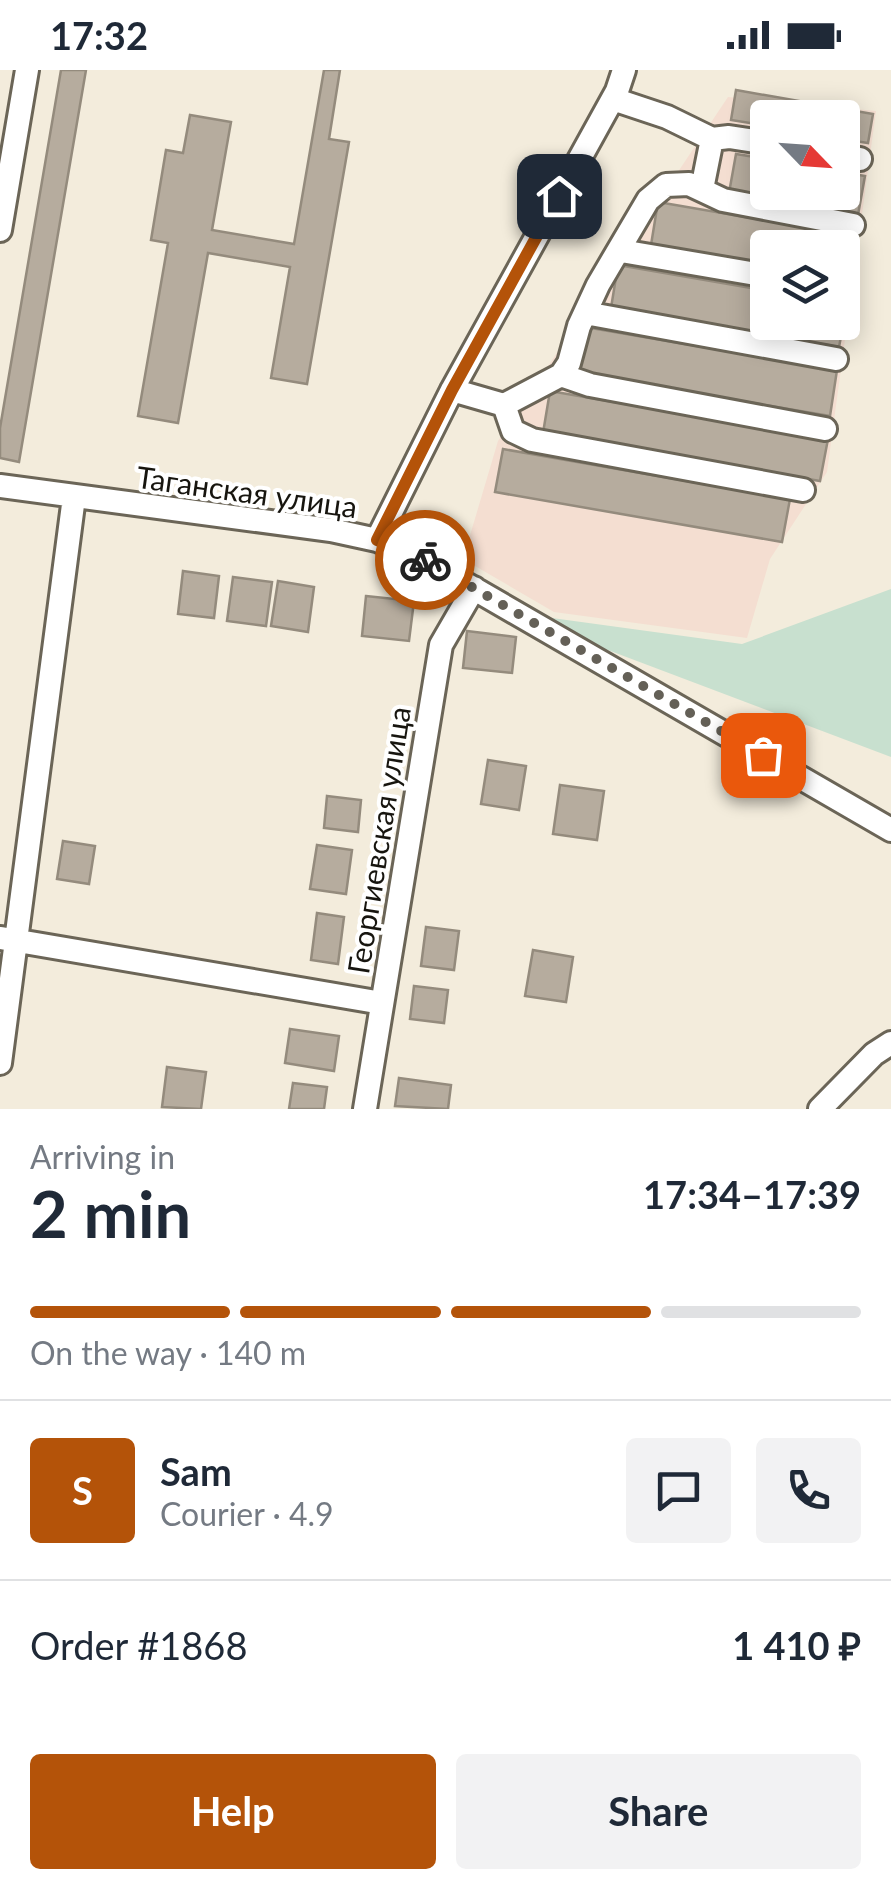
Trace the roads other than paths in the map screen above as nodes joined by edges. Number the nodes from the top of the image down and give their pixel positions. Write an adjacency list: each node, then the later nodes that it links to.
1 (27, 70): 4 (street)
2 (624, 70): 3 (street)
3 (613, 99): 5 (street); 15 (street)
4 (10, 105): 9 (street)
5 (712, 139): 6 (street); 7 (street)
6 (750, 140)
7 (702, 189): 8 (street); 10 (street)
8 (853, 225)
9 (0, 230)
10 (621, 251): 11 (street); 12 (street)
11 (750, 273)
12 (586, 312): 13 (street); 14 (street)
13 (836, 358)
14 (561, 375): 16 (street); 17 (street)
15 (452, 390): 16 (street); 21 (street)
16 (504, 404): 19 (street)
17 (826, 428)
18 (0, 486): 20 (street, Таганская улица)
19 (803, 490)
20 (74, 497): 21 (street, Таганская улица); 24 (street)
21 (377, 540): 22 (street, Таганская улица)
22 (474, 588): 23 (street, Таганская улица); 25 (street, Георгиевская улица)
23 (891, 830)
24 (7, 939): 25 (street); 27 (street)
25 (382, 1003): 28 (street, Георгиевская улица)
26 (891, 1043): 29 (street)
27 (0, 1063)
28 (365, 1109)
29 (820, 1109)

